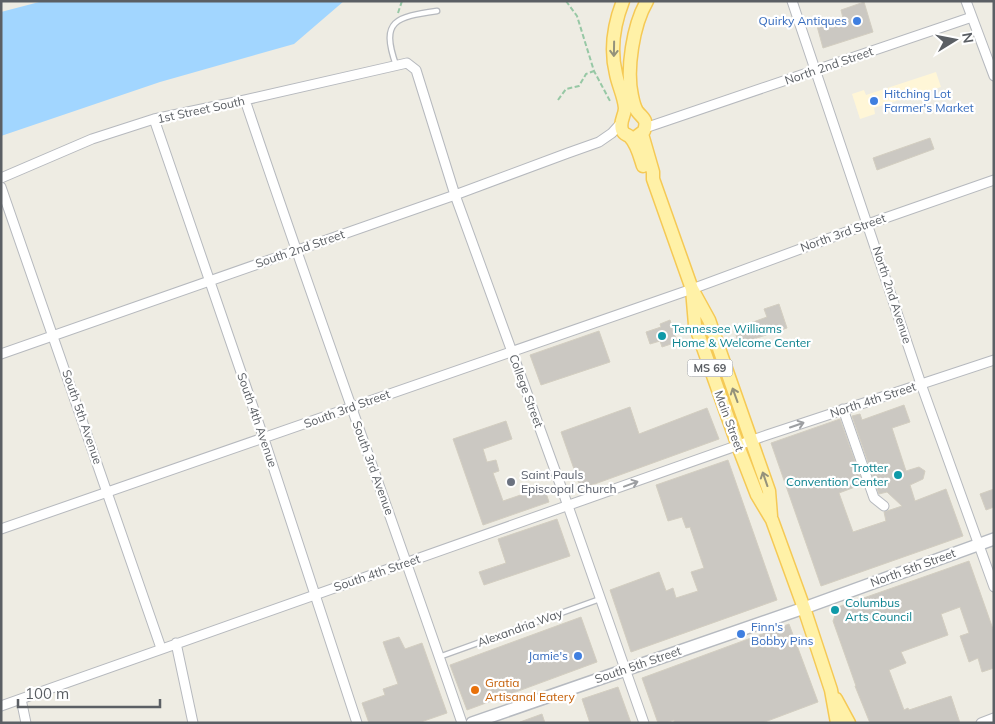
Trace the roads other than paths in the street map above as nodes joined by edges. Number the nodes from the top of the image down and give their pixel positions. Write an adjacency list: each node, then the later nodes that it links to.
1 (623, 1): 13 (main road, Main Street / MS 69, one-way to 13)
2 (647, 1): 13 (main road, Main Street / MS 69)
3 (792, 1): 9 (street, North 2nd Avenue)
4 (966, 1): 6 (street)
5 (437, 11): 8 (lane)
6 (972, 16): 9 (street, North 2nd Street); 10 (street)
7 (406, 63): 8 (street, 1st Street South); 17 (street, College Street)
8 (396, 65): 11 (street, 1st Street South)
9 (814, 71): 13 (street, North 2nd Street); 18 (street, North 2nd Avenue)
10 (994, 76)
11 (245, 100): 12 (street, 1st Street South); 19 (street, South 3rd Avenue)
12 (154, 119): 14 (street, 1st Street South); 20 (street, South 4th Avenue)
13 (634, 125): 17 (street, South 2nd Street); 21 (main road, Main Street / MS 69)
14 (1, 178)
15 (994, 180): 18 (street, North 3rd Street)
16 (1, 187): 22 (street, South 5th Avenue)
17 (455, 195): 19 (street, South 2nd Street); 23 (street, College Street)
18 (868, 224): 21 (street, North 3rd Street); 26 (street, North 2nd Avenue)
19 (295, 250): 20 (street, South 2nd Street); 27 (street, South 3rd Avenue)
20 (210, 280): 22 (street, South 2nd Street); 29 (street, South 4th Avenue)
21 (692, 289): 23 (street, South 3rd Street); 30 (main road, Main Street / MS 69, one-way to 21); 31 (main road, Main Street / MS 69)
22 (54, 336): 24 (street, South 2nd Street); 32 (street, South 5th Avenue)
23 (511, 352): 27 (street, South 3rd Street); 33 (street, College Street)
24 (1, 354)
25 (994, 360): 26 (street, North 4th Street)
26 (921, 384): 28 (street, North 4th Street); 38 (street, North 2nd Avenue)
27 (351, 407): 29 (street, South 3rd Street); 39 (street, South 3rd Avenue)
28 (843, 409): 30 (street, North 4th Street, one-way to 28); 34 (street)
29 (264, 439): 32 (street, South 3rd Street); 41 (street, South 4th Avenue)
30 (752, 441): 31 (street, South 4th Street); 35 (main road, Main Street / MS 69, one-way to 30)
31 (738, 446): 33 (street, South 4th Street, one-way to 31); 35 (main road, Main Street / MS 69)
32 (107, 492): 36 (street, South 3rd Street); 45 (street, South 5th Avenue)
33 (568, 506): 39 (street, South 4th Street); 42 (street, College Street)
34 (884, 506)
35 (772, 520): 43 (main road, Main Street / MS 69)
36 (1, 529)
37 (994, 539): 38 (street, North 5th Street)
38 (978, 544): 40 (street, North 2nd Avenue); 43 (street, North 5th Street)
39 (407, 563): 41 (street, South 4th Street); 46 (street, South 3rd Avenue)
40 (994, 587)
41 (316, 594): 44 (street, South 4th Street); 54 (street, South 4th Avenue)
42 (601, 599): 46 (lane, Alexandria Way); 47 (street, College Street)
43 (804, 608): 47 (street, South 5th Street); 48 (main road, Main Street / MS 69)
44 (176, 643): 45 (street, South 4th Street); 53 (street)
45 (161, 648): 49 (street, South 4th Street)
46 (439, 657): 55 (street, South 3rd Avenue)
47 (626, 669): 56 (street, South 5th Street); 57 (street, College Street)
48 (831, 690): 58 (main road, Main Street / MS 69); 59 (main road, Main Street / MS 69)
49 (21, 700): 50 (street, South 4th Street); 52 (street)
50 (1, 706)
51 (994, 718): 60 (street)
52 (26, 723)
53 (193, 723)
54 (357, 723)
55 (462, 723)
56 (472, 723)
57 (644, 723)
58 (837, 723)
59 (849, 723)
60 (981, 723)

